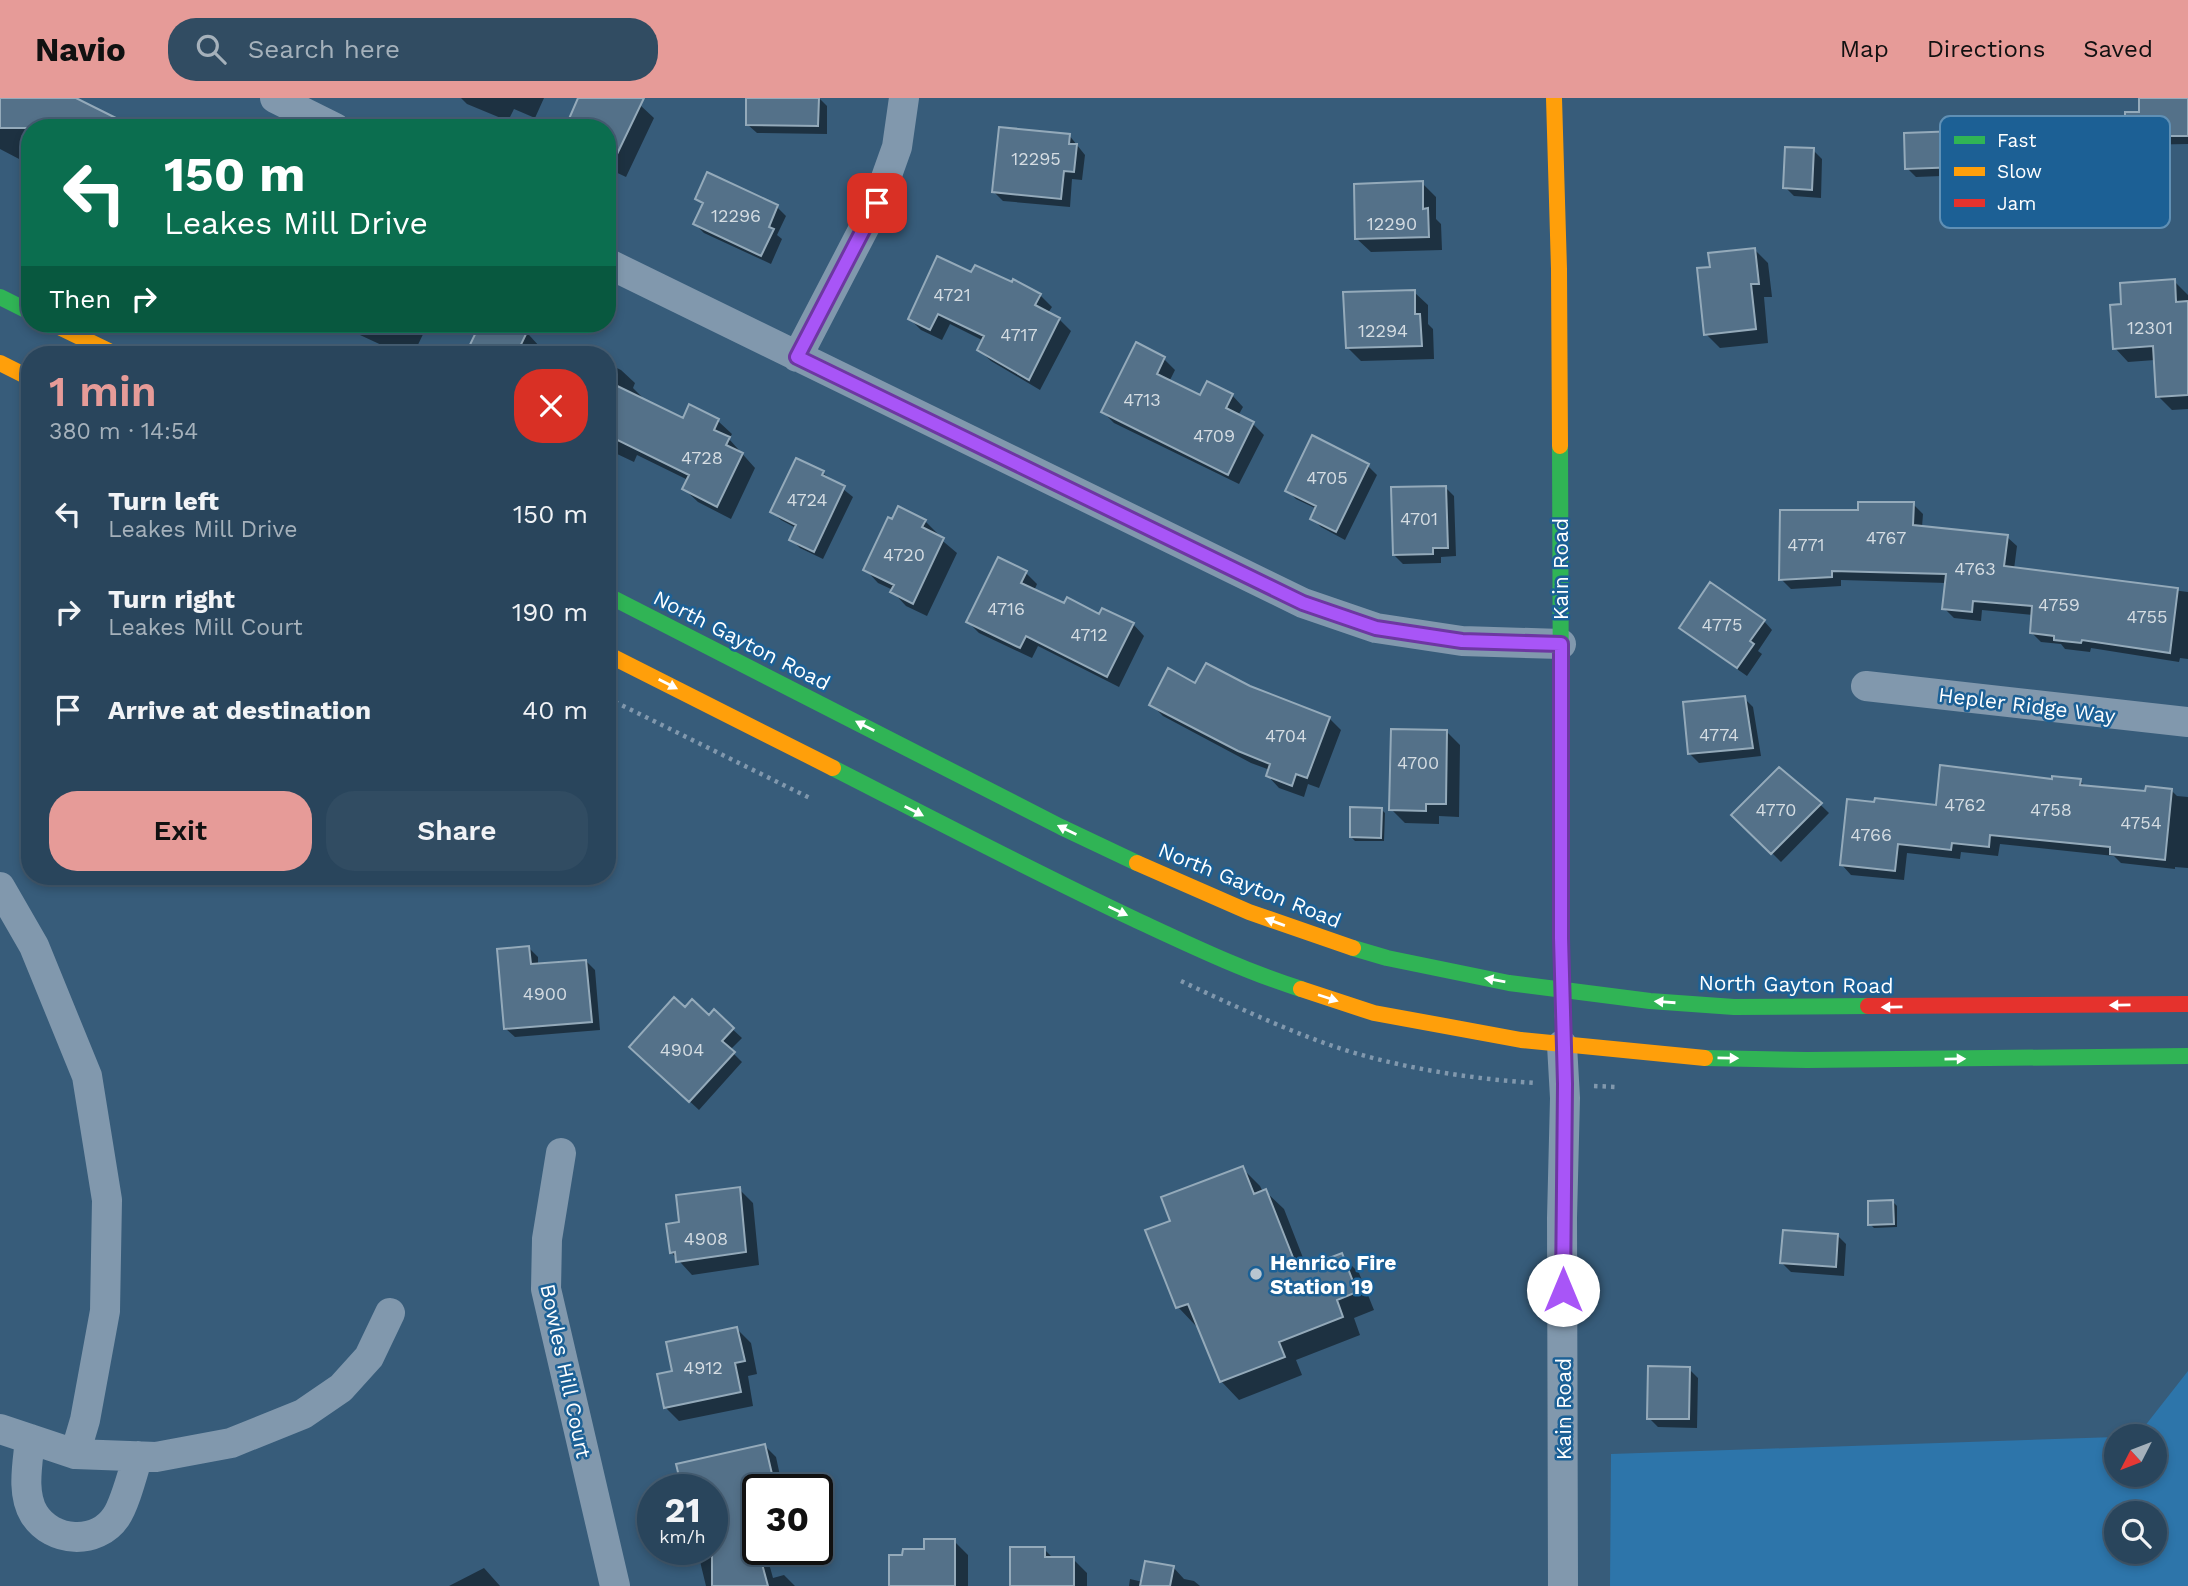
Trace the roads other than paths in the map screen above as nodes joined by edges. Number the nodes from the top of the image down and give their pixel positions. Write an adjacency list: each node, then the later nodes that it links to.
1 (275, 98): 4 (street)
2 (904, 98): 10 (street)
3 (1553, 98): 14 (main road, Kain Road)
4 (317, 119)
5 (616, 267): 10 (street)
6 (0, 298): 7 (main road)
7 (21, 308)
8 (72, 333): 9 (main road)
9 (98, 346)
10 (797, 357): 14 (street)
11 (0, 363): 12 (main road)
12 (21, 374)
13 (616, 601): 19 (main road, North Gayton Road, one-way to 13)
14 (1561, 644): 19 (main road, Kain Road)
15 (616, 659): 21 (main road, one-way to 21)
16 (1866, 686): 17 (street, Hepler Ridge Way)
17 (2188, 722)
18 (0, 887): 27 (street)
19 (1562, 990): 20 (main road, North Gayton Road, one-way to 19); 21 (main road, Kain Road)
20 (2188, 1004)
21 (1562, 1045): 22 (main road, one-way to 22); 30 (street, Kain Road)
22 (2188, 1056)
23 (561, 1153): 29 (street, Bowles Hill Court)
24 (390, 1313): 28 (street)
25 (0, 1429): 26 (street)
26 (30, 1439): 27 (street); 28 (street)
27 (75, 1454): 28 (street)
28 (138, 1456)
29 (615, 1586)
30 (1563, 1586)

